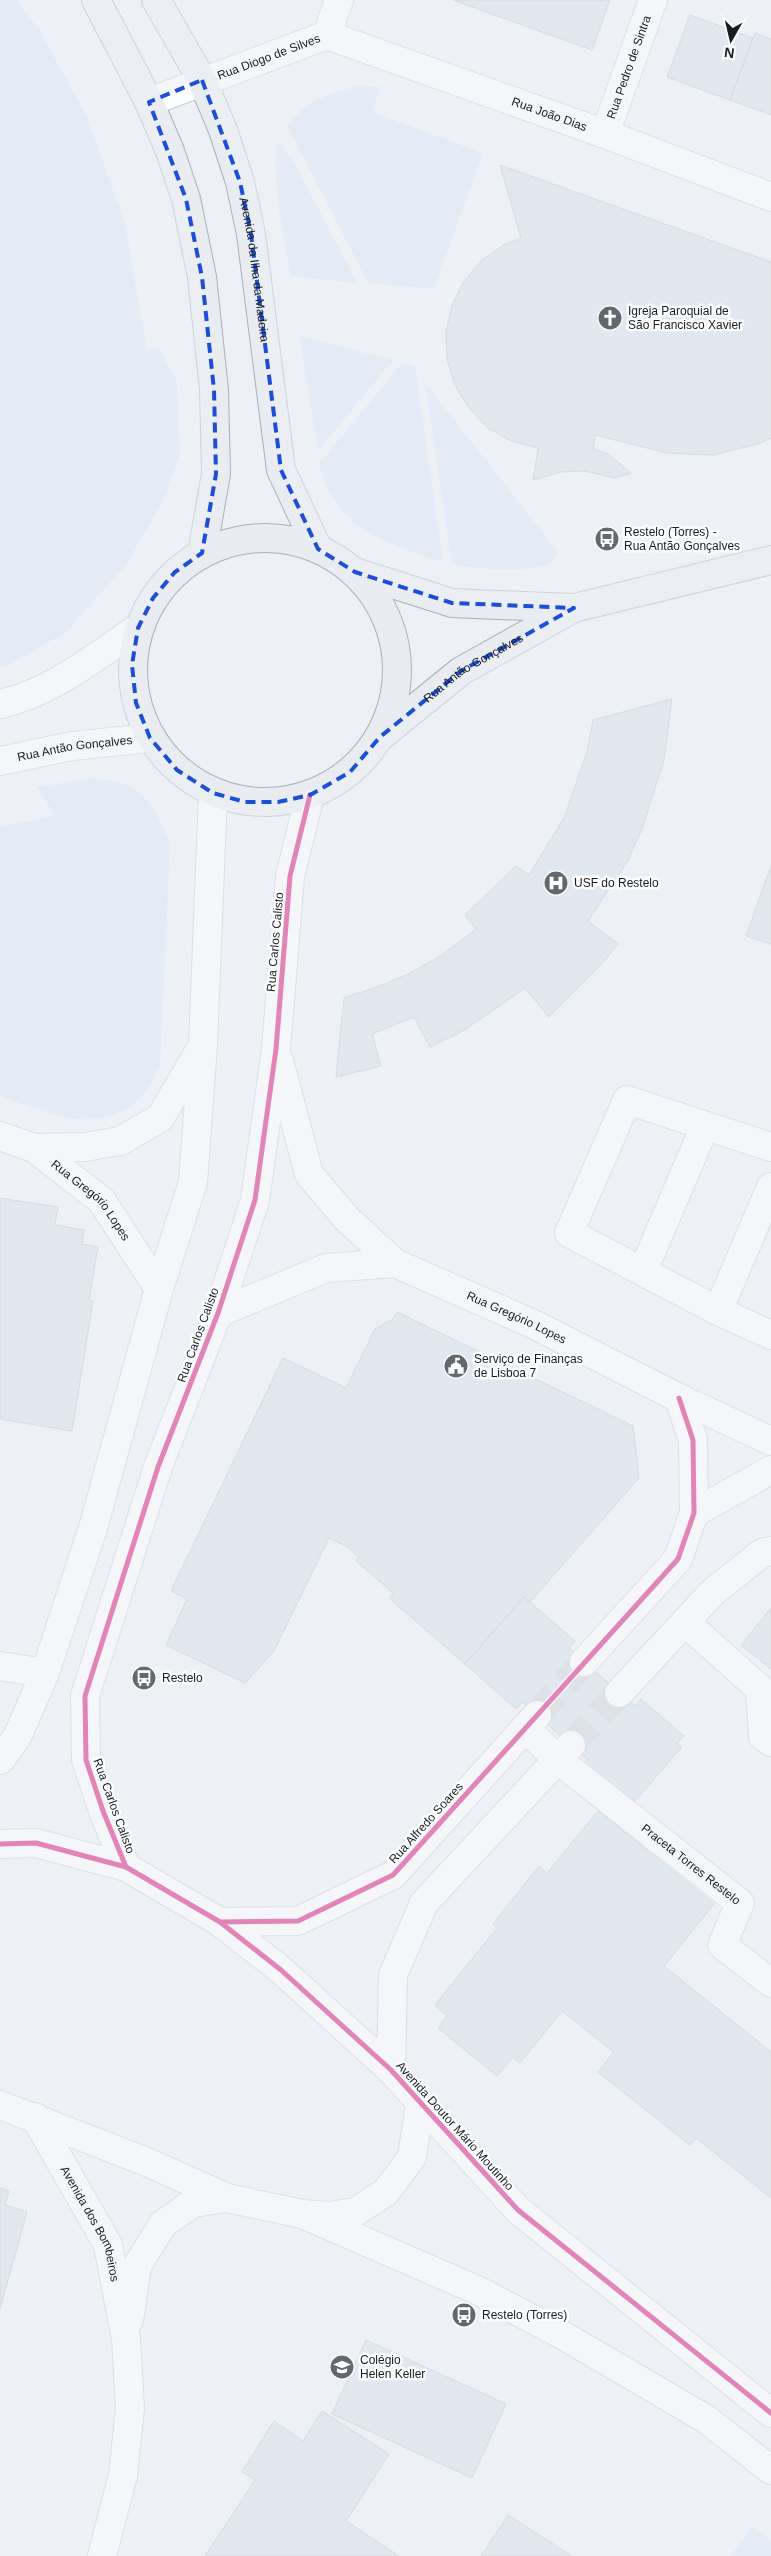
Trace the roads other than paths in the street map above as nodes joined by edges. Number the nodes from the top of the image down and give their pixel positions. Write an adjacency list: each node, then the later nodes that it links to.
1 (96, 0): 7 (main road)
2 (156, 0): 6 (main road, Avenida da Ilha da Madeira)
3 (339, 0): 5 (street, Rua Diogo de Silves)
4 (653, 0): 8 (street, Rua Pedro de Sintra)
5 (327, 35): 6 (street, Rua Diogo de Silves); 8 (street, Rua João Dias)
6 (202, 80): 7 (street, Rua Diogo de Silves); 10 (main road, Avenida da Ilha da Madeira)
7 (149, 102): 11 (main road)
8 (605, 134): 9 (street, Rua João Dias)
9 (771, 197)
10 (318, 549): 11 (main road); 13 (main road)
11 (202, 553): 15 (main road)
12 (771, 560): 14 (main road, Rua Antão Gonçalves)
13 (354, 572): 14 (main road, Rua Antão Gonçalves); 17 (main road)
14 (574, 608): 17 (main road, Rua Antão Gonçalves)
15 (138, 628): 16 (street); 18 (main road)
16 (0, 704)
17 (380, 737): 21 (main road)
18 (150, 738): 19 (street, Rua Antão Gonçalves); 20 (main road)
19 (0, 761)
20 (213, 793): 21 (main road); 22 (street)
21 (310, 795): 23 (street, Rua Carlos Calisto)
22 (203, 1044): 27 (street); 31 (street)
23 (276, 1049): 29 (street); 33 (street, Rua Carlos Calisto)
24 (705, 1126): 26 (street); 30 (street); 30 (street)
25 (0, 1136): 27 (street, Rua Gregório Lopes)
26 (771, 1147)
27 (34, 1148): 31 (street, Rua Gregório Lopes)
28 (771, 1187): 32 (street)
29 (395, 1264): 33 (street); 35 (street, Rua Gregório Lopes)
30 (643, 1271): 32 (street)
31 (159, 1289): 43 (street)
32 (718, 1311): 34 (street)
33 (218, 1312): 49 (street, Rua Carlos Calisto)
34 (771, 1336)
35 (679, 1398): 36 (street, Rua Gregório Lopes); 38 (street)
36 (771, 1440)
37 (771, 1470): 38 (street)
38 (694, 1513): 41 (street)
39 (768, 1545): 40 (street)
40 (685, 1622): 44 (street); 45 (street)
41 (584, 1662)
42 (0, 1666): 43 (street)
43 (45, 1673): 47 (street)
44 (619, 1693)
45 (771, 1742)
46 (564, 1752): 50 (street, Rua Alfredo Soares); 51 (street, Praceta Torres Restelo); 52 (street)
47 (0, 1760)
48 (0, 1844): 49 (street, Avenida Doutor Mário Moutinho)
49 (126, 1867): 50 (street, Avenida Doutor Mário Moutinho)
50 (220, 1922): 52 (street, Avenida Doutor Mário Moutinho)
51 (771, 1983)
52 (391, 2070): 53 (street, Avenida Doutor Mário Moutinho)
53 (420, 2104): 57 (street, Avenida Doutor Mário Moutinho); 59 (street, Avenida Doutor Mário Moutinho)
54 (0, 2105): 55 (street, Avenida Doutor Mário Moutinho)
55 (35, 2117): 56 (street, Avenida Doutor Mário Moutinho); 58 (street, Avenida dos Bombeiros)
56 (227, 2198): 57 (street, Avenida Doutor Mário Moutinho); 58 (street, Avenida dos Bombeiros)
57 (302, 2214): 60 (street, Avenida Doutor Mário Moutinho)
58 (126, 2339): 61 (street, Avenida dos Bombeiros)
59 (771, 2414)
60 (771, 2470)
61 (102, 2556)

